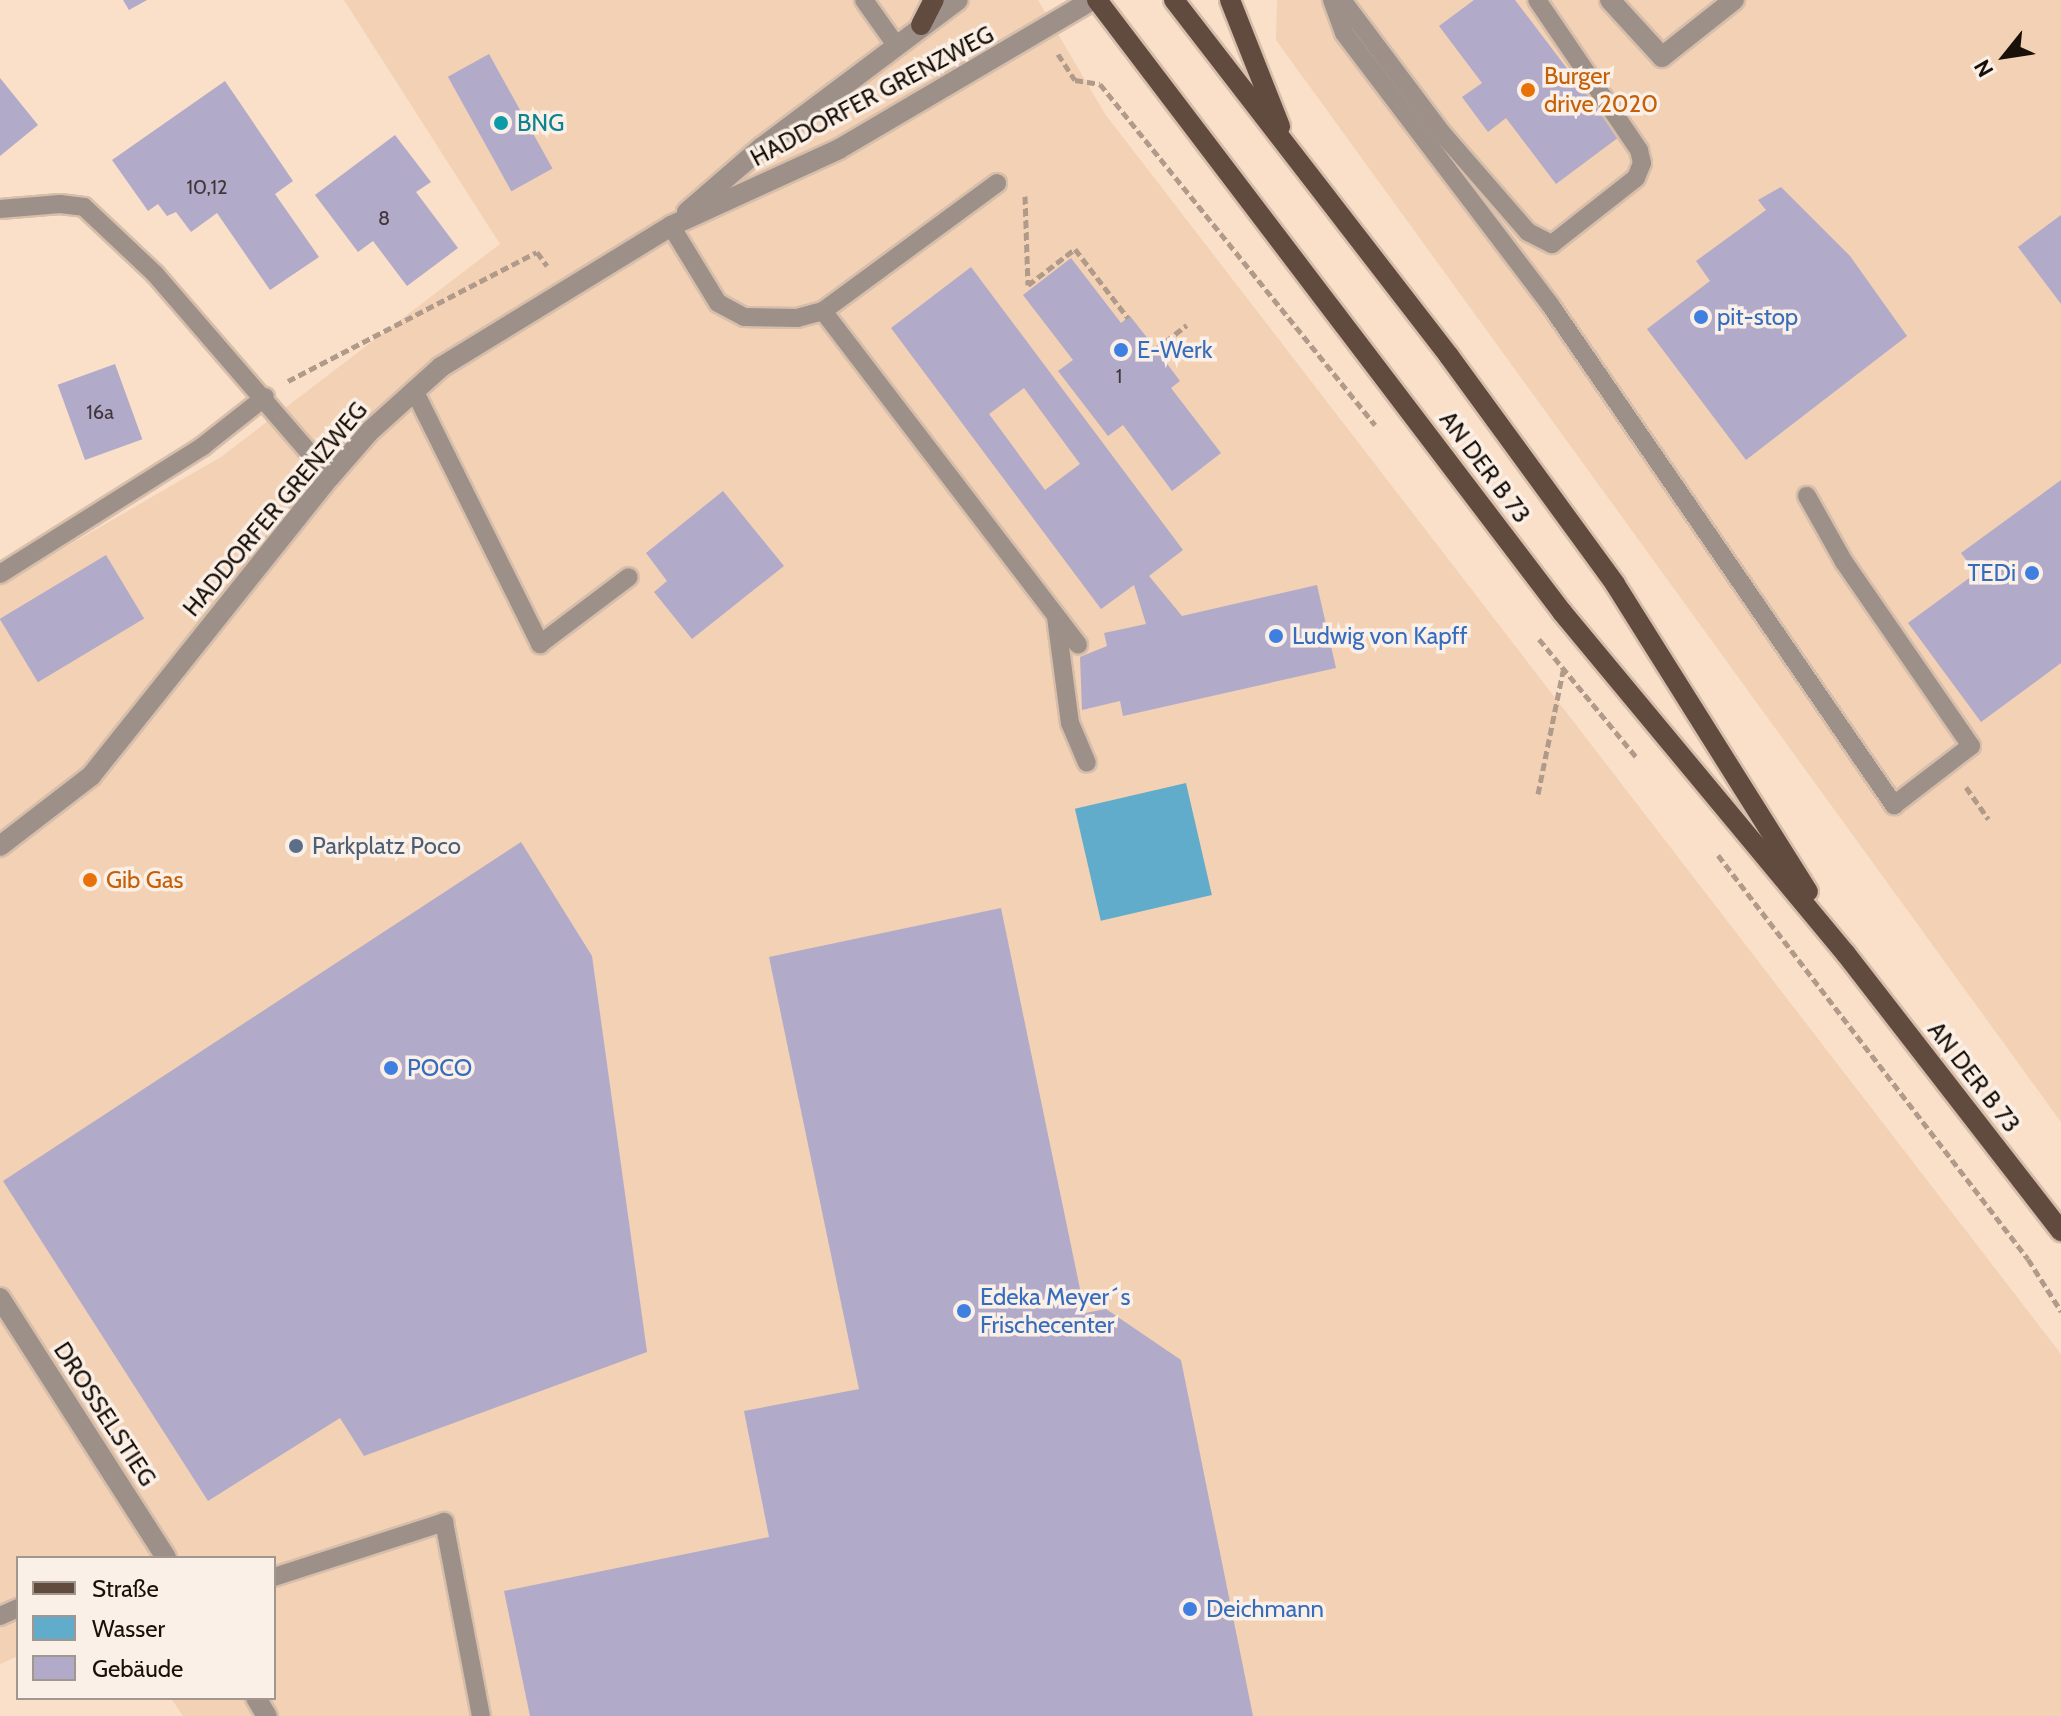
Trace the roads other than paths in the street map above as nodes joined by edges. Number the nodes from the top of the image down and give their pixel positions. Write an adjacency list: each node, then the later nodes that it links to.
1 (864, 0): 13 (lane)
2 (934, 0): 12 (main road)
3 (958, 0): 12 (street, HADDORFER GRENZWEG)
4 (1094, 0): 17 (street, HADDORFER GRENZWEG); 29 (main road, AN DER B 73)
5 (1174, 0): 14 (main road, AN DER B 73)
6 (1230, 0): 14 (main road)
7 (1332, 0): 22 (lane)
8 (1342, 0): 9 (lane)
9 (1537, 0)
10 (1610, 0): 11 (street)
11 (1734, 0)
12 (921, 25): 13 (street, HADDORFER GRENZWEG)
13 (896, 45): 17 (street, HADDORFER GRENZWEG)
14 (1289, 149): 29 (main road, AN DER B 73)
15 (997, 183): 18 (lane)
16 (0, 209): 20 (lane)
17 (671, 226): 18 (lane); 19 (street, HADDORFER GRENZWEG)
18 (823, 311): 25 (lane)
19 (414, 390): 21 (street, HADDORFER GRENZWEG); 24 (lane)
20 (265, 397): 21 (lane); 23 (lane)
21 (330, 477): 28 (street, HADDORFER GRENZWEG)
22 (1807, 496)
23 (0, 574)
24 (629, 577)
25 (1055, 615): 26 (lane); 27 (lane)
26 (1078, 645)
27 (1087, 763)
28 (0, 846)
29 (1846, 954): 30 (main road, AN DER B 73)
30 (2061, 1231)
31 (0, 1298): 32 (street, DROSSELSTIEG)
32 (165, 1556)
33 (276, 1576): 34 (lane)
34 (481, 1716)

